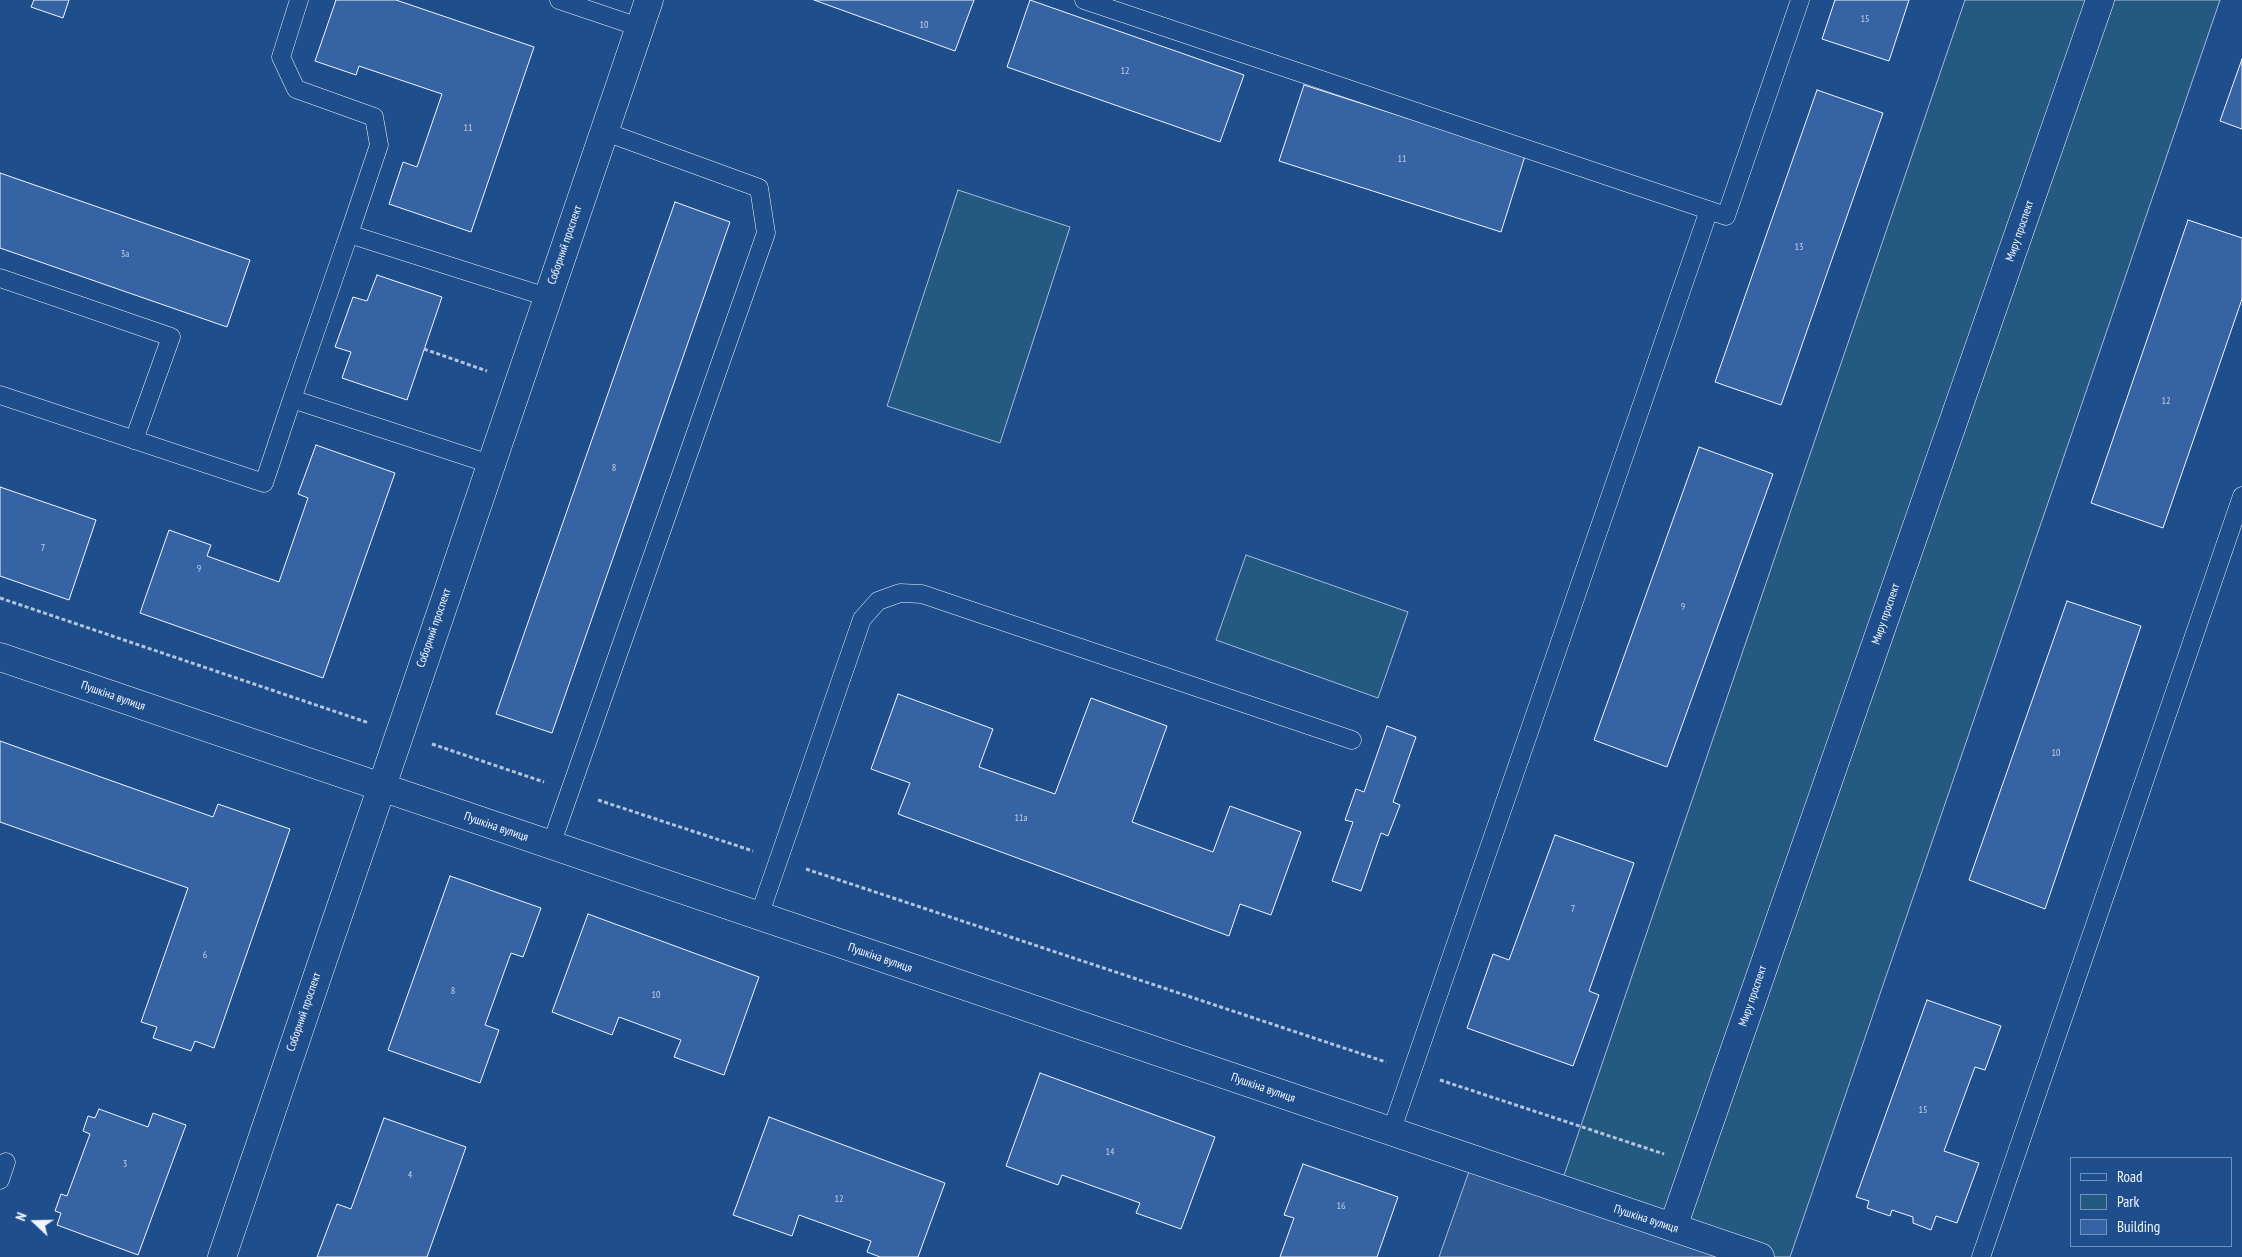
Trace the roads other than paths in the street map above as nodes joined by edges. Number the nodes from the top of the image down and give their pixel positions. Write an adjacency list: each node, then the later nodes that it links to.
1 (299, 0): 10 (lane)
2 (559, 0): 7 (lane)
3 (648, 0): 7 (street, Соборний проспект)
4 (1084, 0): 9 (lane)
5 (1800, 0): 9 (lane)
6 (2100, 0): 26 (street, Миру проспект)
7 (639, 27): 8 (street, Соборний проспект)
8 (604, 131): 12 (street, Соборний проспект); 21 (lane)
9 (1709, 210): 23 (lane)
10 (349, 234): 12 (lane); 14 (lane)
11 (0, 278): 15 (lane)
12 (547, 297): 16 (street, Соборний проспект)
13 (0, 395): 15 (lane)
14 (292, 399): 15 (lane); 16 (lane)
15 (134, 440)
16 (490, 464): 20 (street, Соборний проспект)
17 (2242, 496): 29 (lane)
18 (0, 657): 20 (street, Пушкіна вулиця)
19 (1352, 740): 22 (lane)
20 (380, 787): 21 (street, Пушкіна вулиця); 27 (street, Соборний проспект)
21 (552, 845): 22 (street, Пушкіна вулиця)
22 (759, 916): 23 (street, Пушкіна вулиця)
23 (1391, 1132): 26 (street, Пушкіна вулиця)
24 (6, 1162): 25 (lane)
25 (0, 1180)
26 (1673, 1227): 28 (street, Пушкіна вулиця)
27 (222, 1257)
28 (1760, 1257)
29 (1981, 1257)

